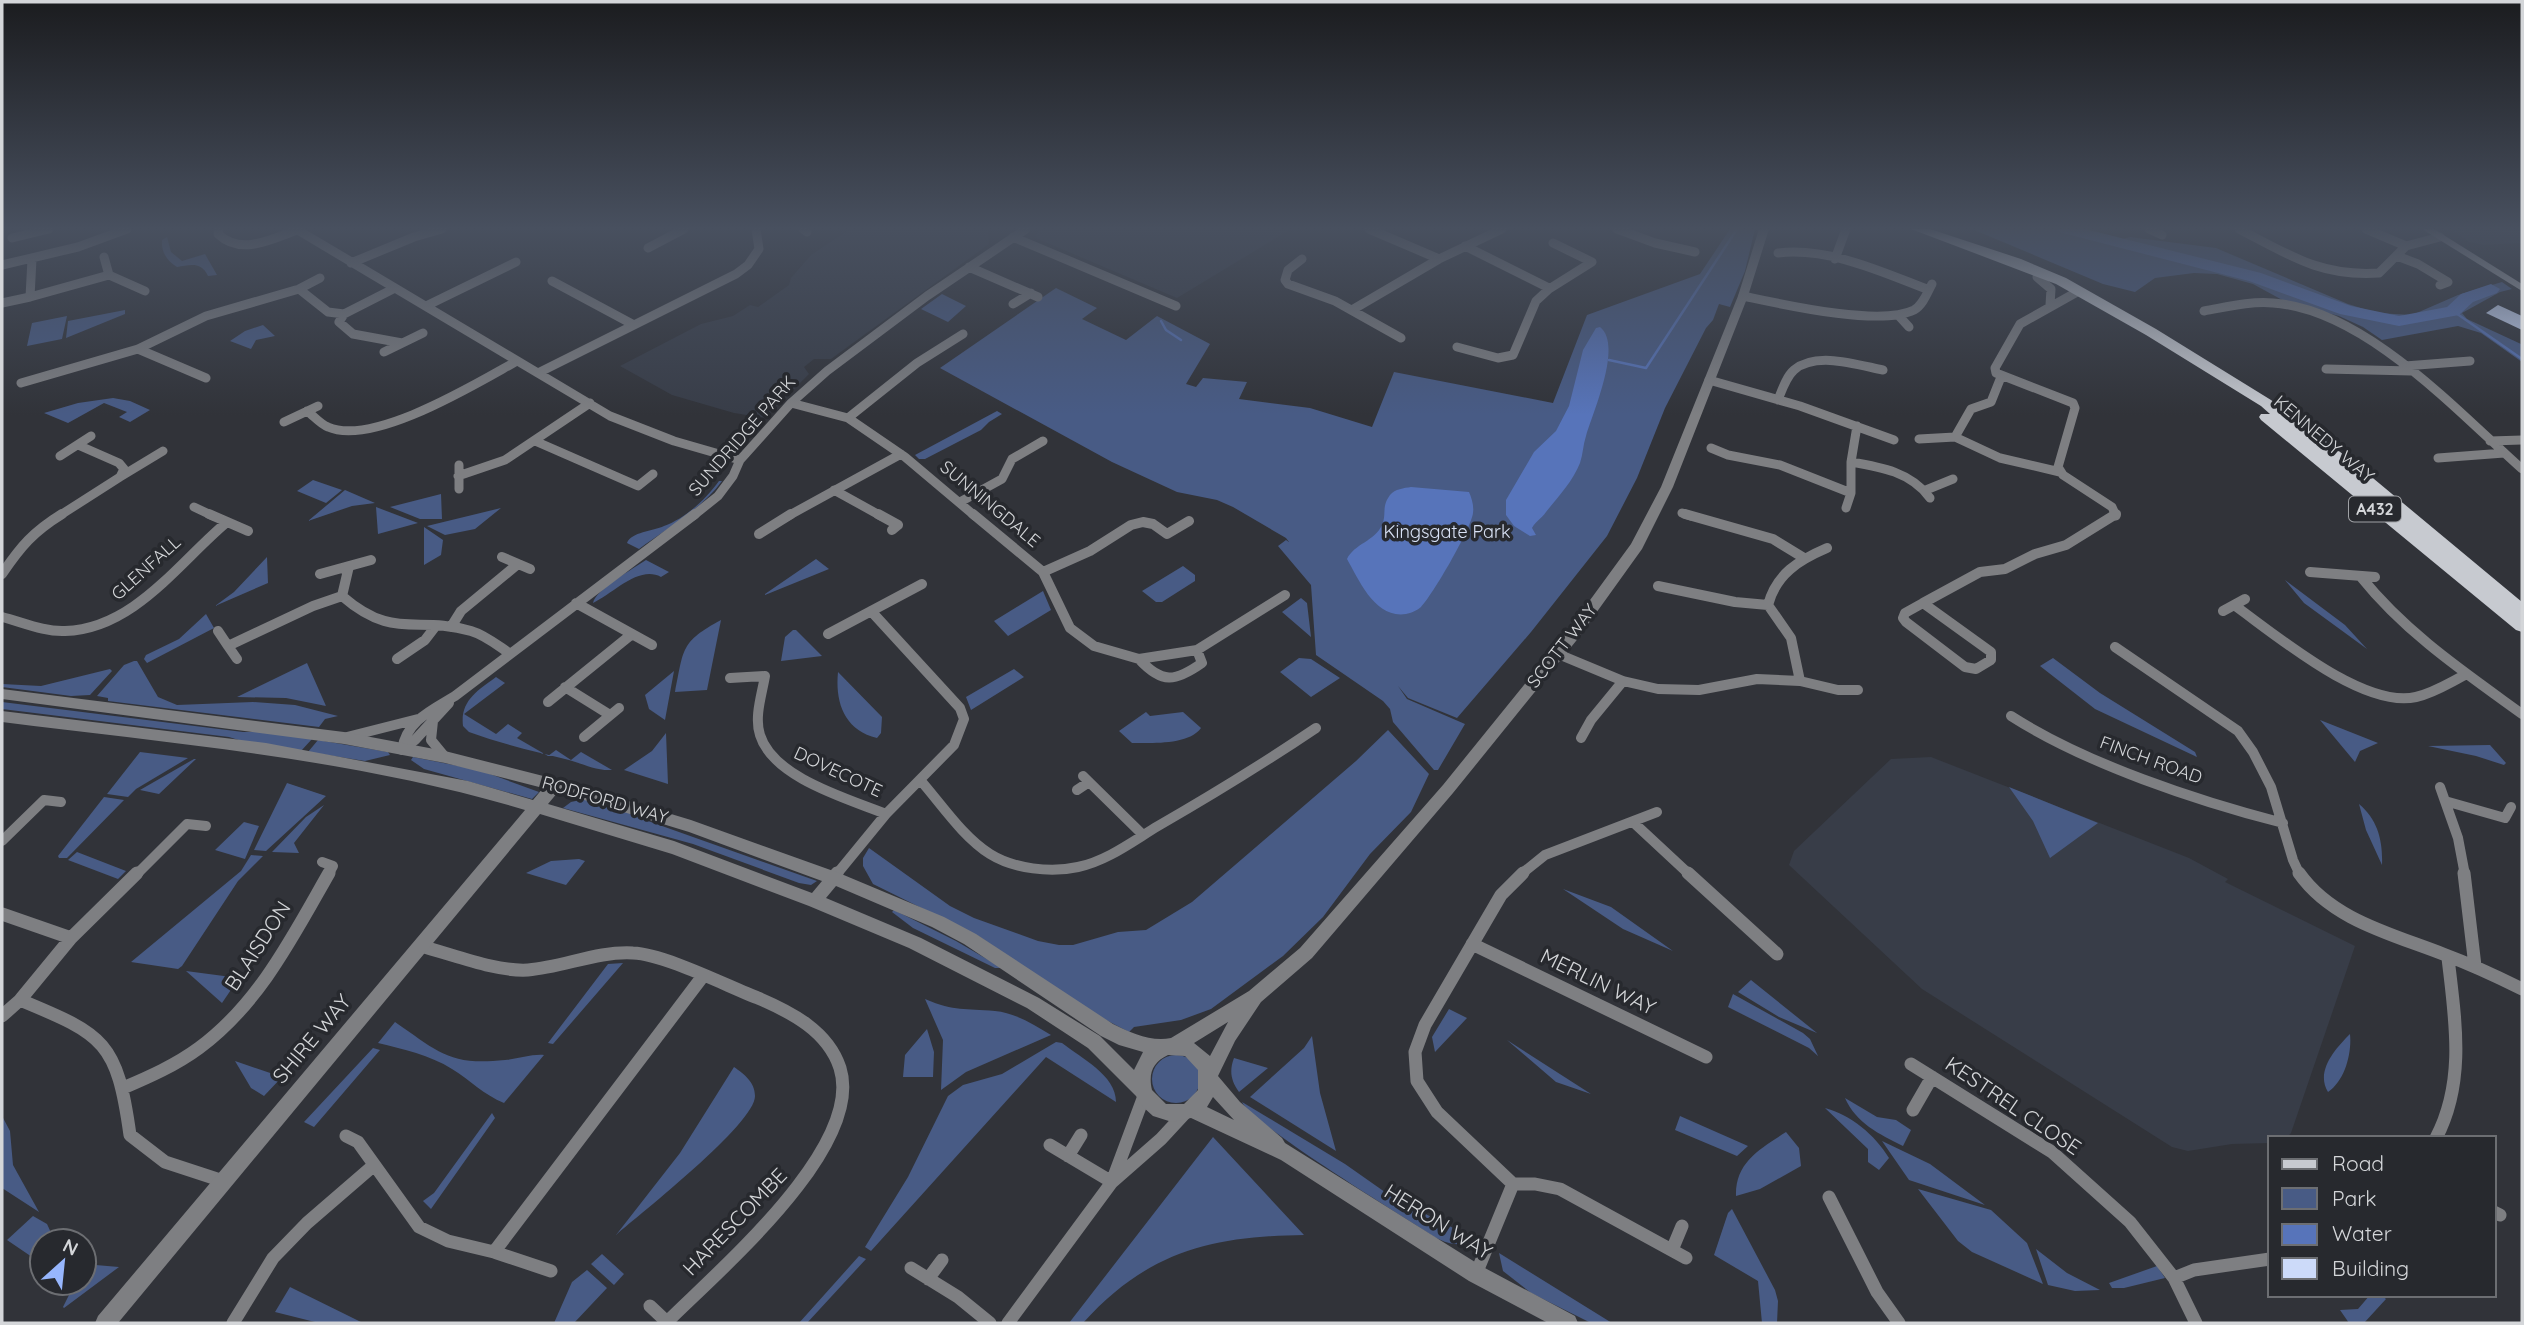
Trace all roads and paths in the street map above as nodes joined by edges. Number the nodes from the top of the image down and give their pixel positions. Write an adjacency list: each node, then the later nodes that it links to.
1 (30, 291): 22 (street)
2 (52, 291): 22 (street)
3 (293, 291): 39 (street)
4 (301, 291): 30 (street)
5 (390, 291): 30 (street)
6 (401, 291): 26 (street)
7 (457, 291): 26 (street)
8 (570, 291): 32 (street)
9 (706, 291): 32 (street)
10 (936, 291): 54 (street, SUNDRIDGE PARK)
11 (1025, 291): 24 (street)
12 (1140, 291): 27 (street)
13 (1306, 291): 28 (street)
14 (1387, 291): 28 (street)
15 (1546, 291): 38 (street)
16 (1745, 291): 21 (street, SCOTT WAY)
17 (1929, 291): 31 (street)
18 (2051, 291): 25 (street)
19 (2074, 291): 20 (main road, KENNEDY WAY / A432)
20 (2077, 292): 25 (street); 51 (main road, KENNEDY WAY / A432)
21 (1743, 296): 31 (street); 49 (street, SCOTT WAY)
22 (30, 297): 23 (street)
23 (2, 303)
24 (1013, 304)
25 (2050, 305): 47 (street)
26 (426, 306): 41 (street)
27 (1176, 306)
28 (1352, 310): 36 (street)
29 (2204, 311): 44 (street)
30 (344, 314): 37 (street)
31 (1898, 316): 33 (street)
32 (634, 325): 46 (street)
33 (1909, 327)
34 (423, 333): 37 (street)
35 (963, 334): 57 (street)
36 (1401, 338)
37 (402, 343): 40 (street)
38 (1457, 348)
39 (138, 349): 48 (street); 50 (street)
40 (384, 352)
41 (517, 361): 46 (street); 56 (street)
42 (2470, 361): 44 (street)
43 (2326, 369): 44 (street)
44 (2408, 369): 66 (street)
45 (1883, 371): 52 (street)
46 (538, 373): 53 (street)
47 (2001, 377): 61 (street); 79 (street)
48 (206, 378)
49 (1709, 380): 52 (street); 133 (street, SCOTT WAY)
50 (20, 383)
51 (2233, 385): 120 (main road, KENNEDY WAY / A432); 122 (main road, KENNEDY WAY / A432)
52 (1778, 400): 59 (street)
53 (590, 403): 67 (street); 75 (street)
54 (791, 403): 57 (street, SUNNINGDALE); 75 (street, SUNDRIDGE PARK)
55 (318, 406): 56 (street)
56 (307, 411): 58 (street)
57 (848, 418): 72 (street, SUNNINGDALE)
58 (284, 422)
59 (1857, 426): 63 (street); 76 (street)
60 (92, 436): 68 (street)
61 (1955, 437): 62 (street); 79 (street)
62 (1919, 439)
63 (1894, 440)
64 (2522, 440): 66 (street)
65 (1043, 441): 89 (street)
66 (2490, 441): 71 (street)
67 (535, 442): 81 (street); 84 (street)
68 (78, 445): 73 (street); 82 (street)
69 (1711, 448): 88 (street)
70 (163, 451): 82 (street)
71 (2504, 453): 74 (street); 78 (street)
72 (901, 454): 86 (street); 89 (street, SUNNINGDALE)
73 (60, 456)
74 (2438, 458)
75 (740, 460): 116 (street, SUNDRIDGE PARK)
76 (1850, 463): 83 (street); 88 (street)
77 (459, 464): 81 (street)
78 (2522, 469)
79 (2060, 472): 117 (street)
80 (653, 474): 84 (street)
81 (458, 476): 85 (street)
82 (120, 477): 107 (street)
83 (1953, 479)
84 (638, 485): 87 (street)
85 (458, 489)
86 (834, 490): 95 (street); 97 (street)
87 (629, 493)
88 (1851, 493): 91 (street)
89 (960, 502): 105 (street, SUNNINGDALE)
90 (194, 507): 94 (street)
91 (1846, 508)
92 (1682, 513): 100 (street)
93 (1189, 521): 105 (street)
94 (227, 522): 96 (street); 121 (street, GLENFALL)
95 (892, 530)
96 (248, 531)
97 (759, 534)
98 (1827, 548): 100 (street)
99 (502, 557): 102 (street)
100 (1804, 558): 118 (street)
101 (371, 560): 103 (street)
102 (518, 564): 104 (street); 124 (street)
103 (349, 566): 108 (street); 114 (street)
104 (530, 569)
105 (1044, 572): 136 (street, SUNNINGDALE)
106 (2310, 572): 109 (street)
107 (2, 574)
108 (320, 574)
109 (2361, 577): 110 (street); 137 (street)
110 (2375, 577)
111 (922, 584): 119 (street)
112 (1658, 586): 118 (street)
113 (1285, 595): 131 (street, SUNNINGDALE)
114 (342, 596): 123 (street); 129 (street)
115 (2245, 599): 137 (street)
116 (576, 603): 126 (street); 132 (street, SUNDRIDGE PARK)
117 (1923, 603): 117 (street)
118 (1768, 605): 140 (street)
119 (871, 611): 127 (street); 158 (street, DOVECOTE)
120 (2522, 611)
121 (2, 617)
122 (2522, 626)
123 (435, 627): 124 (street); 135 (street)
124 (451, 627): 132 (street)
125 (218, 631): 129 (street)
126 (632, 634): 128 (street); 141 (street)
127 (828, 634)
128 (652, 645)
129 (228, 646): 134 (street)
130 (2115, 647): 169 (street)
131 (1197, 650): 136 (street, SUNNINGDALE); 136 (street, SUNNINGDALE)
132 (509, 653): 144 (street, SUNDRIDGE PARK)
133 (1558, 654): 139 (street); 185 (street, SCOTT WAY)
134 (237, 659)
135 (397, 659)
136 (1139, 659)
137 (2465, 675): 146 (street)
138 (730, 678): 166 (street, DOVECOTE)
139 (1623, 681): 140 (street); 154 (street)
140 (1800, 681): 142 (street)
141 (565, 687): 145 (street); 152 (street)
142 (1858, 690)
143 (2, 694): 153 (street, RODFORD WAY)
144 (455, 696): 149 (street, SUNDRIDGE PARK); 150 (street, SUNDRIDGE PARK)
145 (548, 702)
146 (2522, 714)
147 (2, 716): 157 (street, RODFORD WAY)
148 (2011, 716): 169 (street, FINCH ROAD)
149 (418, 719): 153 (street, SUNDRIDGE PARK); 155 (street)
150 (433, 721): 155 (street, SUNDRIDGE PARK); 156 (street)
151 (1316, 728): 171 (street)
152 (584, 737)
153 (344, 738): 155 (street, RODFORD WAY)
154 (1581, 738)
155 (402, 750): 156 (street, RODFORD WAY); 157 (street)
156 (445, 757): 159 (street, RODFORD WAY)
157 (386, 770): 164 (street, RODFORD WAY)
158 (921, 780): 166 (street, DOVECOTE); 171 (street)
159 (555, 785): 164 (street, SHIRE WAY); 174 (street, RODFORD WAY)
160 (2440, 787): 162 (street)
161 (1077, 790): 171 (street)
162 (2445, 801): 167 (street); 182 (street)
163 (61, 802): 172 (street)
164 (537, 806): 175 (street, RODFORD WAY); 179 (street, SHIRE WAY)
165 (1657, 812): 168 (street)
166 (886, 814): 174 (street, DOVECOTE)
167 (2507, 818)
168 (1633, 822): 178 (street); 180 (street)
169 (2283, 822): 181 (street)
170 (206, 826): 177 (street)
171 (1143, 835)
172 (2, 841)
173 (321, 862): 193 (street, BLAISDON)
174 (833, 878): 175 (street); 188 (street, RODFORD WAY)
175 (815, 901): 194 (street, RODFORD WAY)
176 (2, 914): 177 (street)
177 (71, 938): 186 (street)
178 (1472, 944): 189 (street, MERLIN WAY); 206 (street)
179 (420, 946): 183 (street, HARESCOMBE); 204 (street, SHIRE WAY)
180 (1777, 954)
181 (2448, 958): 182 (street); 199 (street)
182 (2475, 966): 184 (street)
183 (703, 976): 210 (street); 222 (street, HARESCOMBE)
184 (2522, 989)
185 (1255, 996): 188 (street, SCOTT WAY); 191 (street, SCOTT WAY)
186 (20, 1000): 187 (street); 193 (street)
187 (2, 1016)
188 (1168, 1048): 191 (street); 194 (street)
189 (1706, 1057)
190 (1911, 1064): 192 (street, KESTREL CLOSE)
191 (1210, 1076): 195 (street); 201 (street, HERON WAY)
192 (1932, 1077): 196 (street); 217 (street, KESTREL CLOSE)
193 (123, 1088): 204 (street)
194 (1143, 1093): 195 (street); 205 (street)
195 (1189, 1110): 201 (street, HERON WAY); 205 (street)
196 (1913, 1110)
197 (1082, 1135): 202 (street)
198 (346, 1136): 203 (street)
199 (2437, 1136)
200 (1050, 1145): 202 (street)
201 (1288, 1154): 216 (street, HERON WAY)
202 (1068, 1156): 205 (street)
203 (373, 1166): 210 (street); 221 (street)
204 (223, 1181): 220 (street, SHIRE WAY)
205 (1112, 1182): 224 (street)
206 (1513, 1184): 209 (street); 216 (street)
207 (1829, 1197): 226 (street)
208 (1682, 1226): 209 (street)
209 (1672, 1250): 211 (street)
210 (494, 1252): 215 (street)
211 (1686, 1258)
212 (2268, 1259): 217 (street)
213 (942, 1260): 218 (street)
214 (911, 1268): 218 (street)
215 (551, 1271)
216 (1476, 1274): 225 (street, HERON WAY)
217 (2174, 1278): 227 (street, KESTREL CLOSE)
218 (928, 1279): 223 (street)
219 (650, 1306): 222 (street, HARESCOMBE)
220 (105, 1323)
221 (233, 1323)
222 (667, 1323)
223 (990, 1323)
224 (1008, 1323)
225 (1568, 1323)
226 (1899, 1323)
227 (2196, 1323)

